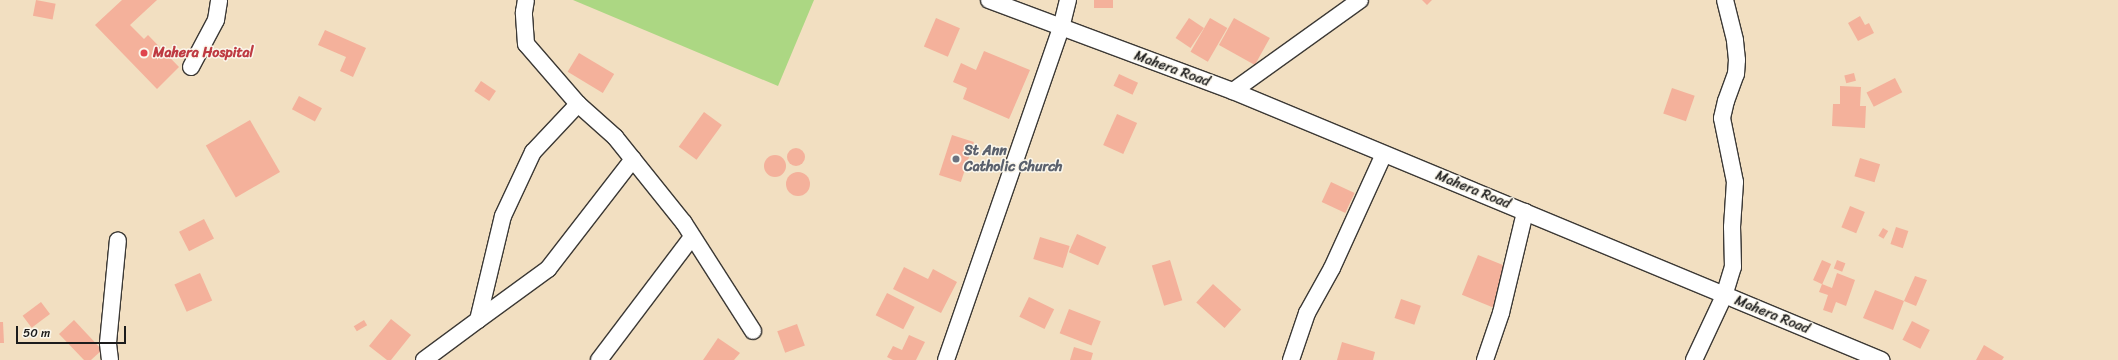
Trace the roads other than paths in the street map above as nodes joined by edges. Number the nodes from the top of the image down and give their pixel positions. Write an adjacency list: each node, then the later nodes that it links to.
1 (219, 0): 8 (street)
2 (526, 0): 10 (street)
3 (989, 0): 7 (street, Mahera Road)
4 (1068, 0): 7 (street)
5 (1360, 0): 9 (street)
6 (1725, 0): 16 (street)
7 (1062, 28): 9 (street, Mahera Road); 22 (street)
8 (191, 67)
9 (1233, 91): 11 (street, Mahera Road)
10 (578, 104): 12 (street); 17 (street)
11 (1384, 154): 13 (street, Mahera Road); 23 (street)
12 (633, 159): 14 (street); 17 (street)
13 (1525, 212): 16 (street, Mahera Road); 24 (street)
14 (692, 237): 18 (street); 21 (street)
15 (118, 240): 19 (street)
16 (1724, 296): 25 (street); 26 (street, Mahera Road)
17 (478, 320): 20 (street)
18 (753, 331)
19 (110, 360)
20 (424, 360)
21 (599, 360)
22 (946, 360)
23 (1290, 360)
24 (1485, 360)
25 (1694, 360)
26 (1881, 360)

